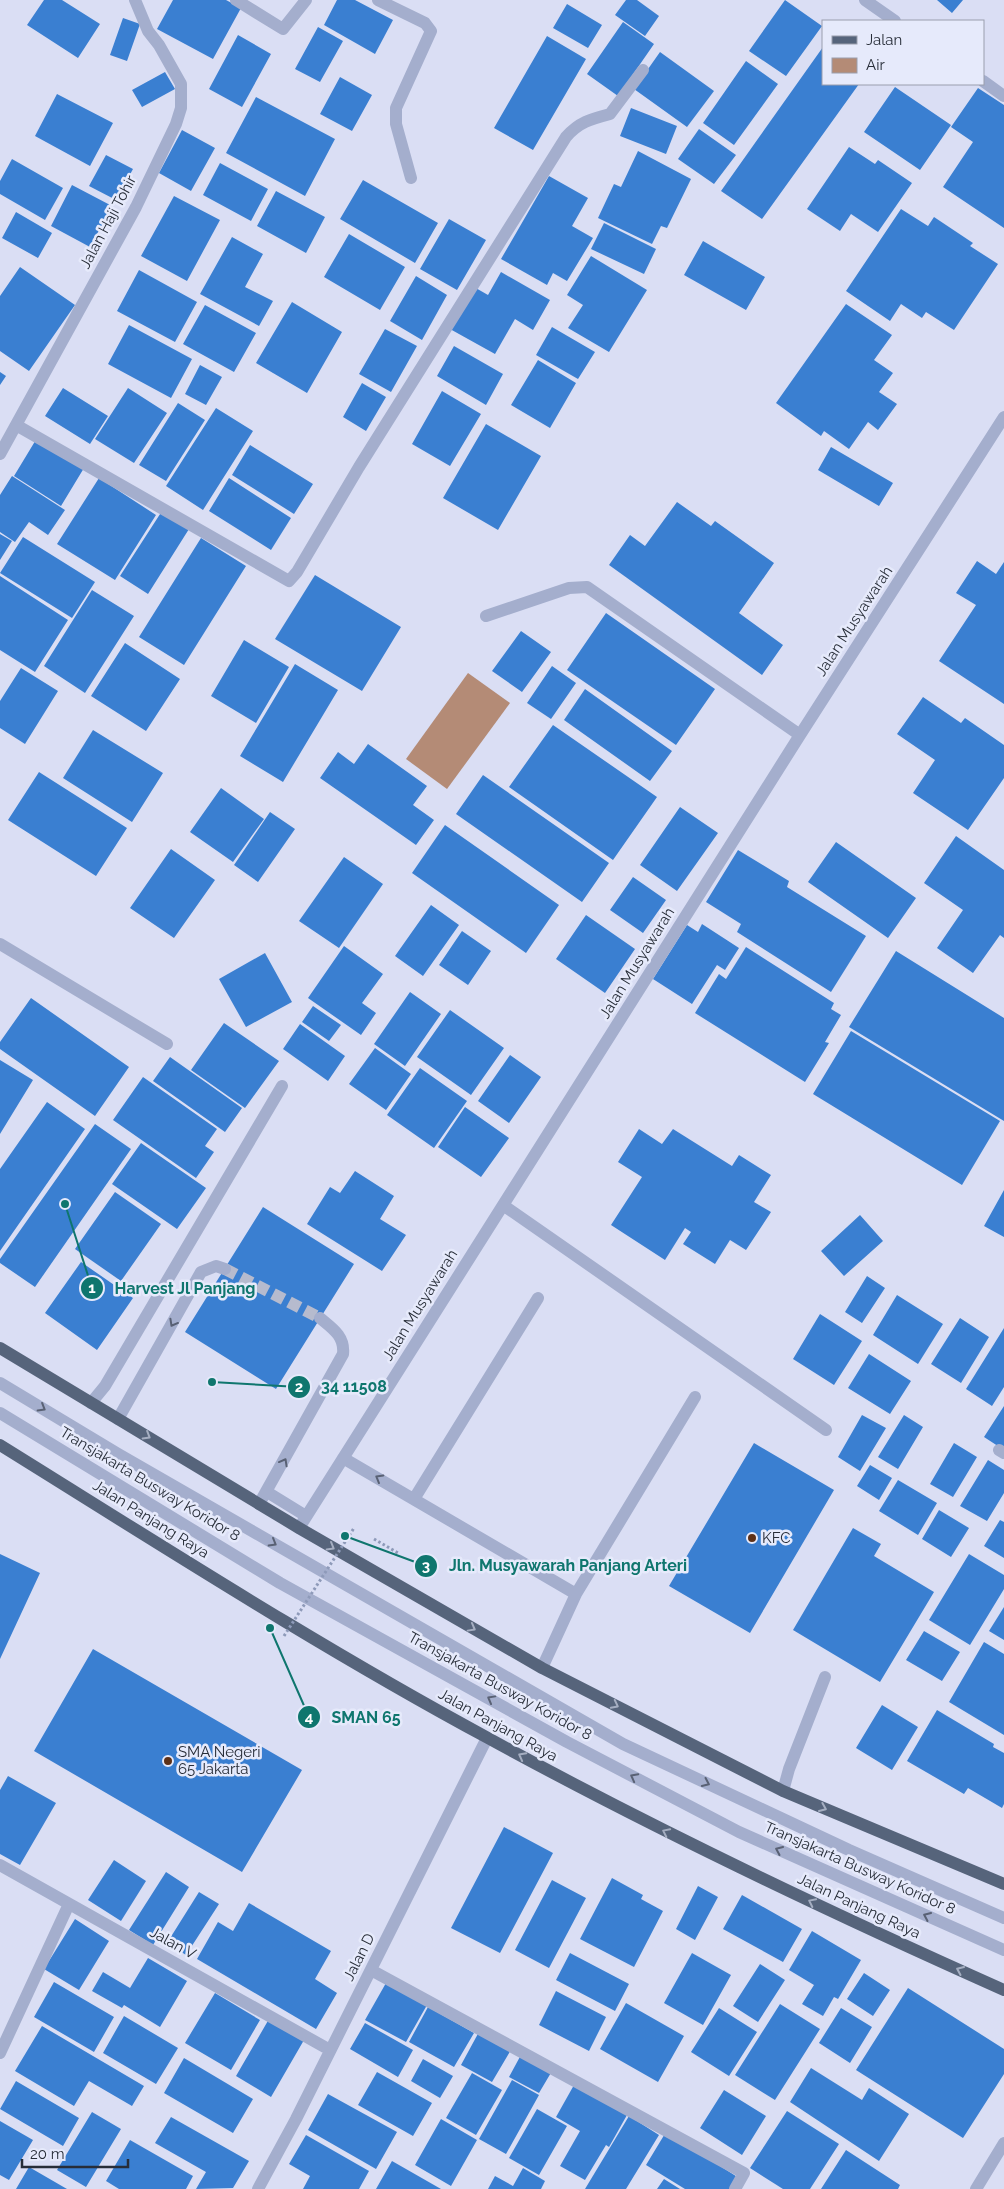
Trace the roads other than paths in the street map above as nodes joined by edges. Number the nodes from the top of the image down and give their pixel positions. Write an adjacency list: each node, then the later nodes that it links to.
1 (135, 0): 12 (street, Jalan Haji Tohir)
2 (236, 0): 3 (street)
3 (306, 0)
4 (378, 0): 10 (street)
5 (865, 0): 6 (street)
6 (894, 20)
7 (643, 70): 12 (street)
8 (984, 82): 9 (street)
9 (1004, 96)
10 (412, 178)
11 (1004, 416): 15 (street, Jalan Musyawarah)
12 (16, 425): 13 (street, Jalan Haji Tohir)
13 (0, 454)
14 (486, 616): 15 (street)
15 (800, 735): 19 (street, Jalan Musyawarah)
16 (0, 944): 17 (street)
17 (167, 1044)
18 (282, 1086): 26 (street)
19 (503, 1206): 29 (street); 31 (street, Jalan Musyawarah)
20 (225, 1269): 28 (street, one-way to 28)
21 (538, 1298): 33 (street)
22 (320, 1318): 32 (street, one-way to 22)
23 (0, 1348): 26 (main road)
24 (0, 1383): 45 (street, Transjakarta Busway Koridor 8, one-way to 45)
25 (695, 1397): 37 (street)
26 (91, 1402): 28 (main road)
27 (0, 1413): 46 (street, Transjakarta Busway Koridor 8, one-way to 27)
28 (118, 1419): 34 (main road, one-way to 34)
29 (826, 1430)
30 (0, 1445): 40 (main road, Jalan Panjang Raya)
31 (343, 1458): 33 (street, one-way to 31); 35 (street, Jalan Musyawarah)
32 (268, 1492): 34 (street); 35 (street)
33 (414, 1499): 37 (street)
34 (259, 1504): 36 (main road)
35 (306, 1516): 36 (street, Jalan Musyawarah)
36 (299, 1528): 38 (main road, one-way to 38)
37 (576, 1594): 38 (street)
38 (542, 1668): 41 (main road, one-way to 41)
39 (824, 1677): 41 (street)
40 (487, 1738): 47 (street, Jalan D); 48 (main road, Jalan Panjang Raya, one-way to 40)
41 (783, 1791): 43 (main road, one-way to 43)
42 (0, 1865): 44 (street, Jalan V)
43 (1004, 1884)
44 (69, 1904): 49 (street, Jalan V); 50 (street)
45 (1004, 1918)
46 (1004, 1950)
47 (371, 1970): 49 (street, Jalan D); 53 (street)
48 (1004, 1990)
49 (330, 2050): 52 (street, Jalan D)
50 (0, 2053)
51 (1004, 2143): 54 (street)
52 (258, 2189)
53 (735, 2189)
54 (976, 2189)

